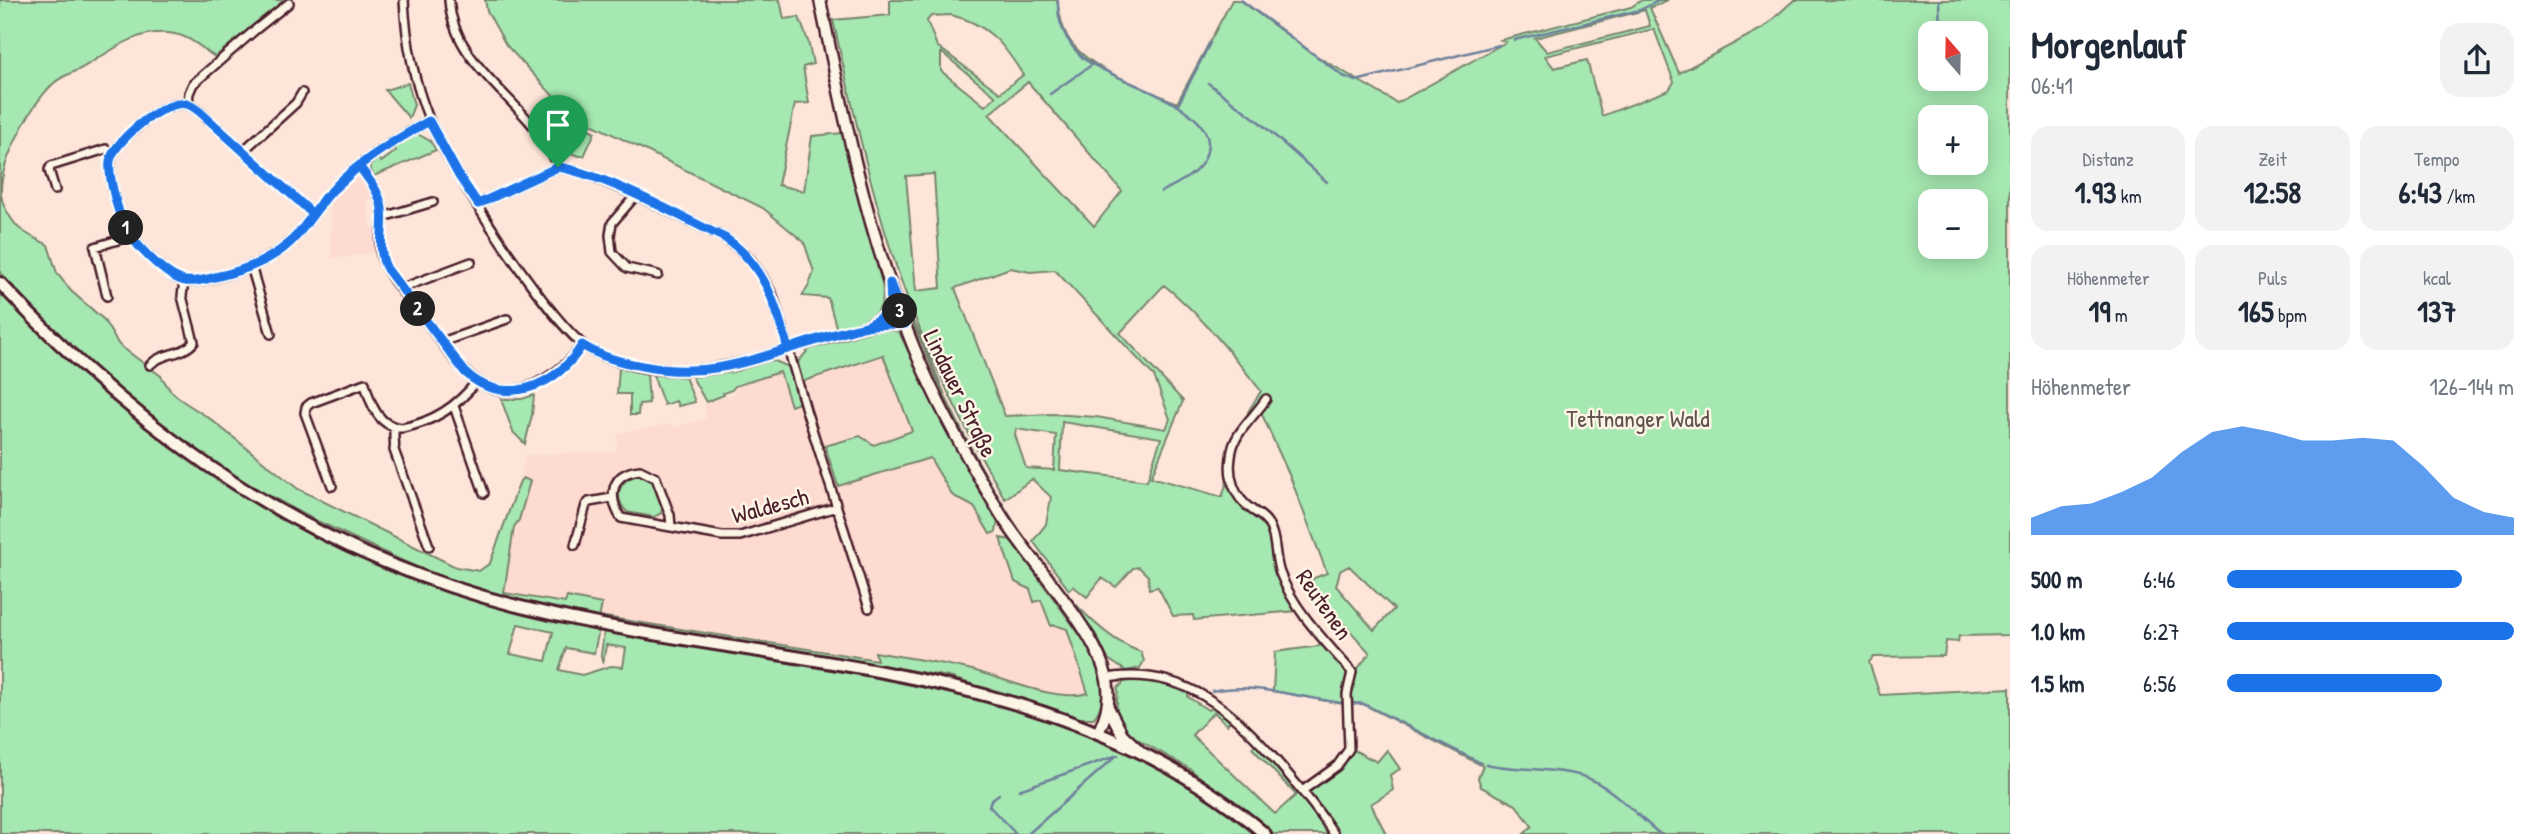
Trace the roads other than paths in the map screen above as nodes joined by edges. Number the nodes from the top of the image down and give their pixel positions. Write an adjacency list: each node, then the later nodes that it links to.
1 (404, 0): 7 (street)
2 (449, 0): 11 (street)
3 (820, 0): 24 (main road, Lindauer Straße)
4 (289, 3): 6 (street)
5 (302, 93): 8 (street)
6 (188, 104): 8 (street); 9 (street)
7 (429, 121): 10 (street); 15 (street)
8 (243, 151): 16 (street)
9 (113, 153): 12 (street); 18 (street)
10 (359, 166): 16 (street); 17 (street)
11 (558, 167): 13 (street, Waldesch); 15 (street)
12 (55, 190)
13 (636, 195): 21 (street); 33 (street, Waldesch)
14 (433, 202): 17 (street)
15 (478, 204): 32 (street)
16 (313, 214): 20 (street)
17 (383, 217): 25 (street)
18 (131, 236): 22 (street); 26 (street)
19 (471, 262): 25 (street)
20 (251, 266): 22 (street); 30 (street)
21 (658, 275)
22 (184, 281): 34 (street)
23 (0, 282): 49 (main road)
24 (890, 283): 28 (main road, Lindauer Straße); 29 (street)
25 (402, 288): 31 (street)
26 (107, 296)
27 (507, 319): 31 (street)
28 (905, 324): 29 (street); 47 (main road, Lindauer Straße)
29 (869, 325): 33 (street)
30 (271, 334)
31 (442, 342): 35 (street)
32 (582, 345): 33 (street); 35 (street)
33 (788, 349): 42 (street, Waldesch)
34 (150, 365)
35 (476, 382): 37 (street)
36 (1266, 399): 51 (street, Reutenen)
37 (454, 406): 38 (street); 40 (street)
38 (395, 427): 39 (street); 45 (street)
39 (332, 486)
40 (484, 493)
41 (612, 498): 43 (street, Waldesch); 43 (street); 44 (street)
42 (837, 507): 43 (street, Waldesch); 46 (street, Waldesch)
43 (671, 527)
44 (575, 545)
45 (429, 546)
46 (869, 608)
47 (1107, 678): 48 (main road, Lindauer Straße); 51 (street)
48 (1108, 706): 49 (main road, Lindauer Straße); 50 (main road)
49 (1098, 733): 50 (main road)
50 (1143, 753): 52 (main road)
51 (1302, 791): 53 (street)
52 (1265, 834)
53 (1334, 834)

